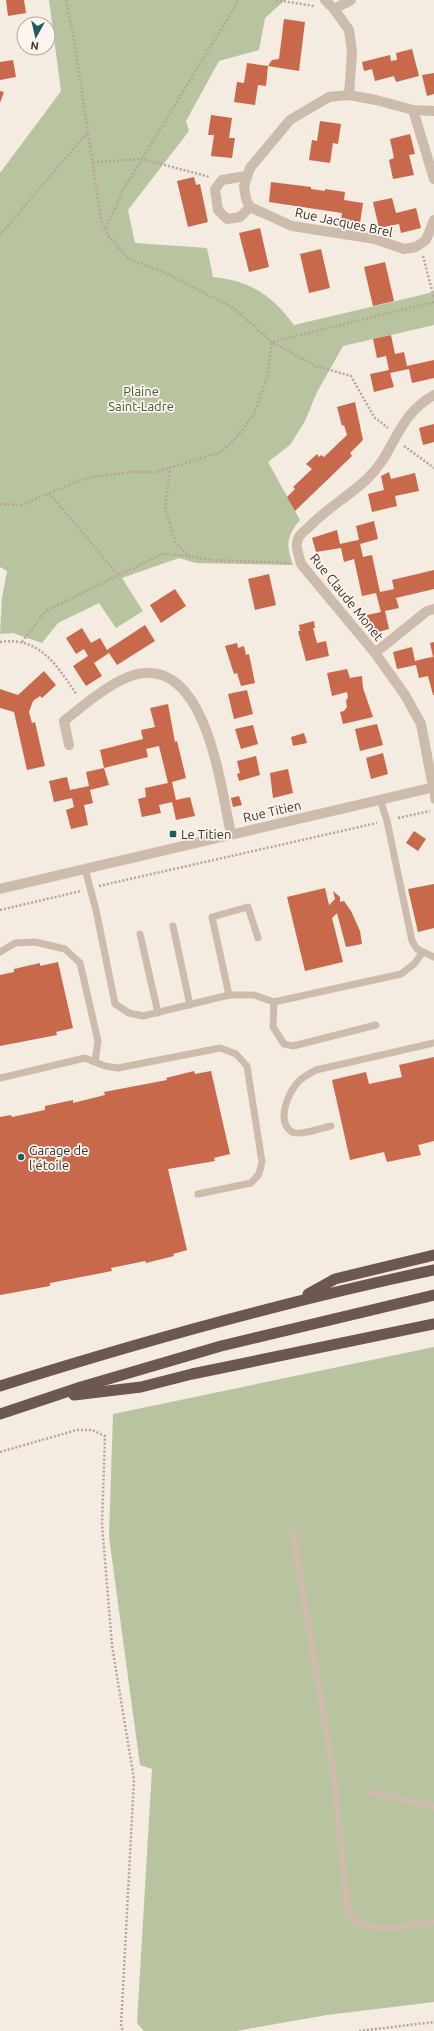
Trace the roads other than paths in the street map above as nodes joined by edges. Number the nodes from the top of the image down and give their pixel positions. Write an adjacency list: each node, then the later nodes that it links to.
1 (325, 0): 3 (street)
2 (351, 0): 3 (street)
3 (334, 9): 4 (street)
4 (349, 94): 5 (street); 7 (street)
5 (413, 110): 6 (street); 8 (street)
6 (434, 111)
7 (246, 176): 9 (street); 9 (street)
8 (434, 179)
9 (250, 206): 10 (street, Rue Jacques Brel)
10 (434, 220)
11 (434, 394): 13 (street, Rue Claude Monet)
12 (434, 609): 13 (street)
13 (375, 652): 15 (street, Rue Claude Monet)
14 (69, 745): 18 (street)
15 (434, 787): 16 (street, Rue Titien); 17 (lane)
16 (380, 799): 18 (street, Rue Titien); 25 (lane)
17 (434, 800)
18 (231, 834): 19 (street, Rue Titien)
19 (85, 869): 20 (street, Rue Titien); 30 (lane)
20 (0, 889)
21 (173, 926): 29 (lane)
22 (140, 934): 30 (lane)
23 (258, 938): 27 (lane)
24 (0, 952): 33 (lane)
25 (423, 952): 26 (lane); 28 (lane)
26 (434, 957)
27 (229, 995): 28 (lane); 29 (lane)
28 (274, 1002): 31 (lane)
29 (190, 1005): 30 (lane)
30 (158, 1013)
31 (376, 1025)
32 (434, 1043): 35 (lane)
33 (95, 1062): 34 (lane); 36 (lane)
34 (0, 1078)
35 (331, 1126)
36 (198, 1194)
37 (434, 1255): 40 (highway)
38 (434, 1270): 40 (highway)
39 (434, 1295): 43 (highway)
40 (297, 1300): 42 (highway)
41 (434, 1324): 43 (highway)
42 (0, 1386)
43 (52, 1397): 44 (highway)
44 (0, 1414)
45 (293, 1533): 48 (lane)
46 (372, 1792): 47 (lane)
47 (434, 1807)
48 (434, 1922)

